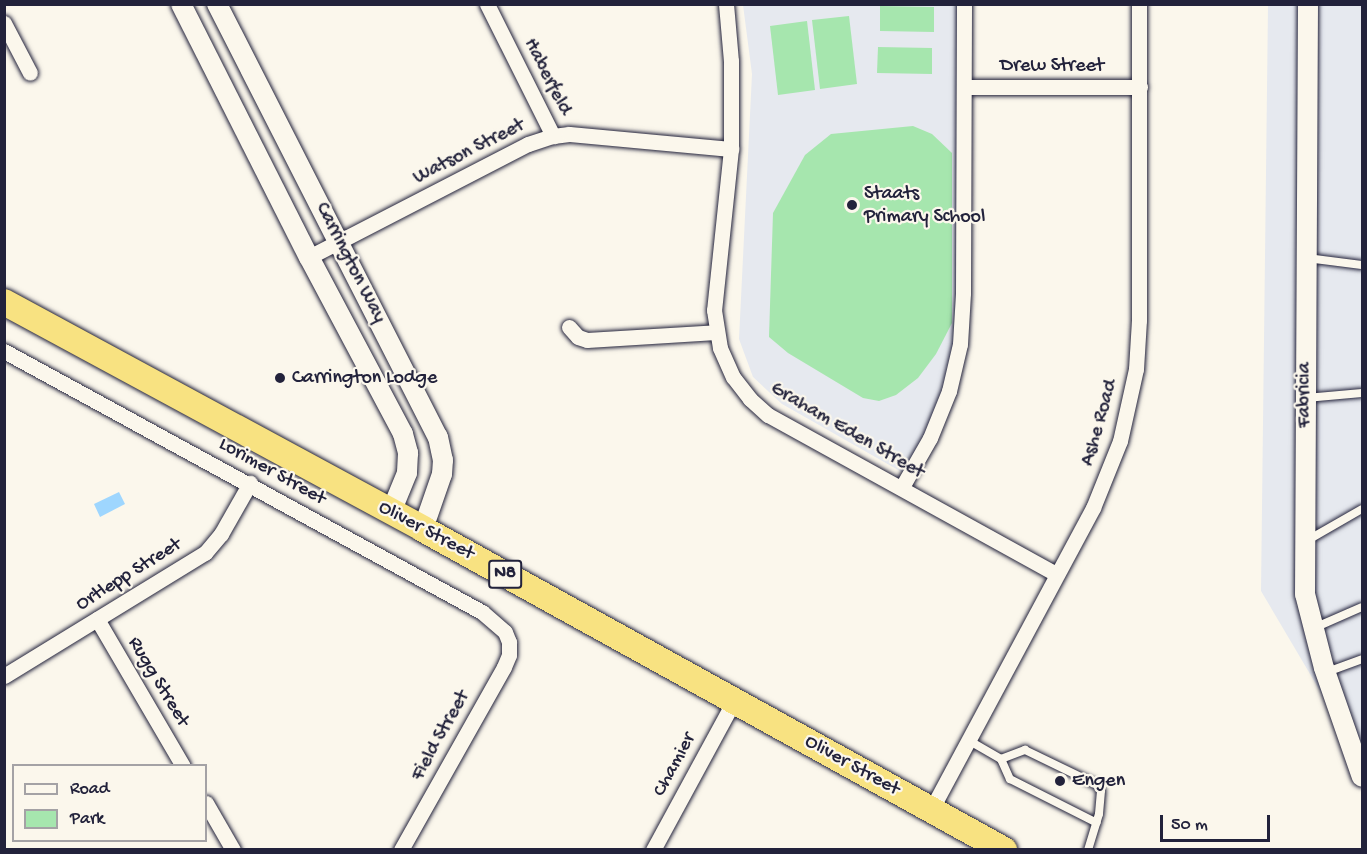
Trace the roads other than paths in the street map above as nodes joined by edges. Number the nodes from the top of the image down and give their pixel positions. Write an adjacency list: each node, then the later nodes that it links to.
1 (181, 4): 15 (street, Carrington Way)
2 (217, 4): 14 (street, Carrington Way)
3 (487, 4): 12 (street, Haberfeld)
4 (726, 4): 13 (street, Graham Eden Street)
5 (964, 4): 10 (street)
6 (1139, 4): 11 (street, Ashe Road)
7 (1308, 4): 16 (street, Fabricia)
8 (4, 22): 9 (street)
9 (30, 73)
10 (964, 87): 11 (street, Drew Street); 25 (street)
11 (1140, 87): 30 (street, Ashe Road)
12 (553, 136): 13 (street, Watson Street); 14 (street, Watson Street)
13 (731, 149): 20 (street, Graham Eden Street)
14 (339, 243): 15 (street, Watson Street); 28 (street, Carrington Way)
15 (309, 257): 27 (street, Carrington Way)
16 (1306, 258): 17 (lane); 23 (street, Fabricia)
17 (1362, 264)
18 (4, 302): 27 (highway, Oliver Street / N8)
19 (569, 327): 20 (street)
20 (716, 332): 25 (street, Graham Eden Street)
21 (4, 351): 24 (street, Lorimer Street)
22 (1362, 393): 23 (lane)
23 (1305, 399): 29 (street, Fabricia)
24 (250, 483): 32 (street, Ortlepp Street); 34 (street, Lorimer Street)
25 (902, 487): 30 (street, Graham Eden Street)
26 (1362, 509): 29 (lane)
27 (391, 512): 28 (highway, Oliver Street / N8)
28 (423, 528): 38 (highway, Oliver Street / N8)
29 (1304, 542): 33 (street, Fabricia)
30 (1056, 574): 39 (street, Ashe Road)
31 (1362, 607): 33 (lane)
32 (97, 619): 37 (street, Ortlepp Street); 41 (street, Rugg Street)
33 (1312, 629): 36 (street, Fabricia)
34 (509, 642): 47 (street, Field Street)
35 (1362, 659): 36 (lane)
36 (1326, 673): 42 (street, Fabricia)
37 (4, 676)
38 (734, 701): 44 (highway, Oliver Street / N8); 48 (street, Chamier)
39 (968, 740): 40 (lane); 44 (street, Ashe Road)
40 (1000, 759): 45 (lane); 45 (lane)
41 (182, 764)
42 (1362, 777)
43 (207, 805): 46 (street)
44 (931, 810): 49 (highway, Oliver Street / N8)
45 (1097, 823): 50 (lane)
46 (233, 849)
47 (401, 849)
48 (653, 849)
49 (1004, 849)
50 (1088, 849)

